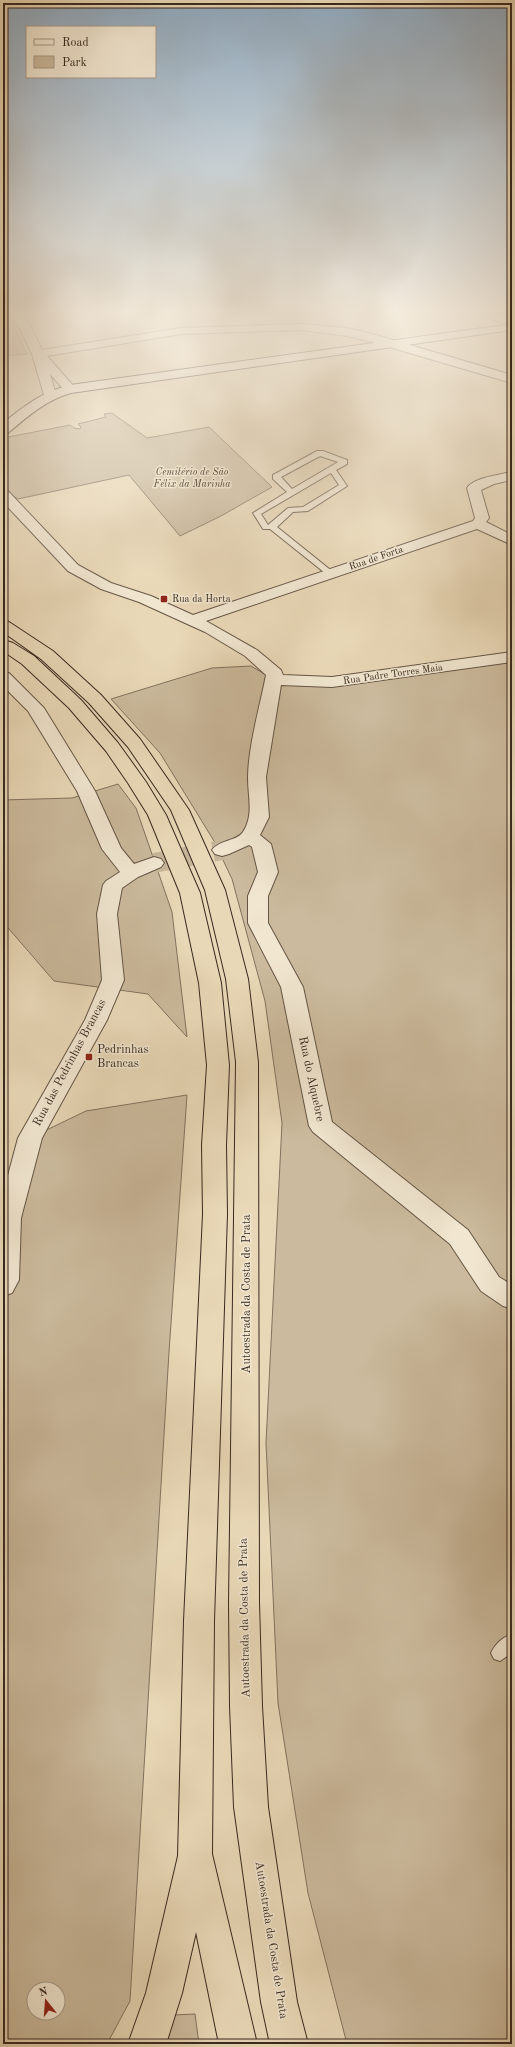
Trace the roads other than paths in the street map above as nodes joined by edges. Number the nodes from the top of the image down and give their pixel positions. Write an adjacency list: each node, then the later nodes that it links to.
1 (34, 405): 2 (street)
2 (3, 430)
3 (332, 469): 5 (lane); 5 (lane); 8 (lane)
4 (510, 474): 7 (street)
5 (291, 492): 8 (lane)
6 (3, 494): 11 (street)
7 (478, 524): 9 (street); 10 (street, Rua de Forta)
8 (272, 527): 10 (lane)
9 (512, 541)
10 (330, 574): 11 (street, Rua de Forta)
11 (193, 620): 16 (street)
12 (3, 625): 27 (highway, Autoestrada da Costa de Prata)
13 (3, 643): 24 (highway)
14 (512, 657): 16 (street, Rua Padre Torres Maia)
15 (3, 677): 20 (street)
16 (274, 680): 17 (street)
17 (250, 837): 18 (street); 23 (street, Rua do Alquebre)
18 (222, 850)
19 (154, 863): 20 (street, Rua das Pedrinhas Brancas)
20 (131, 873): 21 (street, Rua das Pedrinhas Brancas)
21 (9, 1197): 22 (street, Rua das Pedrinhas Brancas)
22 (3, 1286)
23 (512, 1299)
24 (195, 1854): 25 (highway); 26 (highway)
25 (147, 2044)
26 (238, 2044)
27 (288, 2044)

